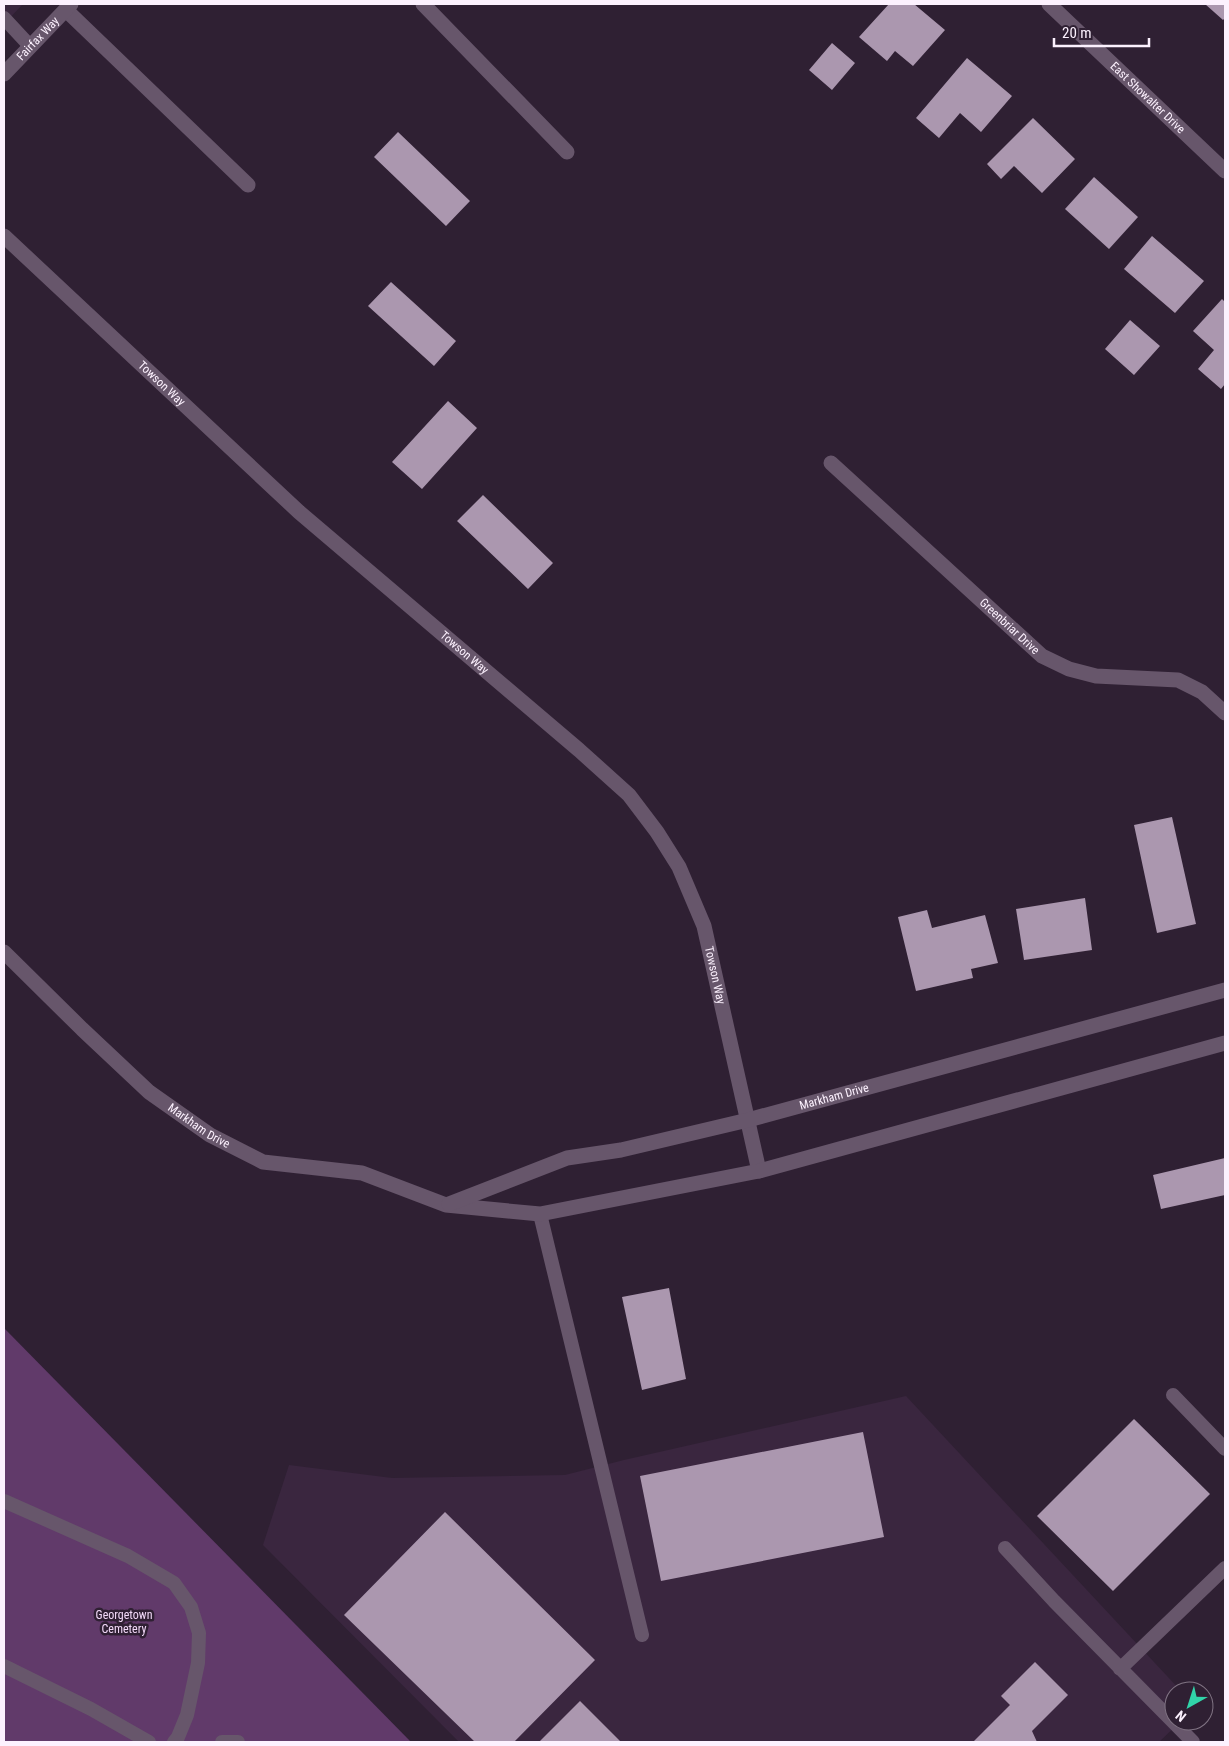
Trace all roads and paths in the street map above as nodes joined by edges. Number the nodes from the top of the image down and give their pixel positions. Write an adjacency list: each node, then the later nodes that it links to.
1 (423, 4): 7 (street)
2 (1048, 4): 8 (street, East Showalter Drive)
3 (68, 7): 5 (street, Fairfax Way); 9 (street)
4 (4, 18): 5 (lane)
5 (30, 46): 6 (street, Fairfax Way)
6 (4, 74)
7 (567, 152)
8 (1225, 171)
9 (248, 185)
10 (4, 236): 16 (street, Towson Way)
11 (831, 463): 12 (street, Greenbriar Drive)
12 (1225, 713)
13 (4, 952): 18 (street, Markham Drive)
14 (1225, 990): 16 (street, Markham Drive)
15 (1225, 1043): 17 (street, Markham Drive)
16 (748, 1120): 17 (street, Towson Way); 18 (street, Markham Drive)
17 (760, 1171): 19 (street, Markham Drive)
18 (446, 1205): 19 (street, Markham Drive)
19 (540, 1214): 25 (lane)
20 (1173, 1395): 21 (lane)
21 (1225, 1449)
22 (4, 1501): 29 (lane)
23 (1005, 1548): 27 (lane)
24 (1225, 1568): 27 (lane)
25 (642, 1635)
26 (4, 1666): 28 (lane)
27 (1120, 1669): 32 (lane)
28 (149, 1742)
29 (174, 1742)
30 (222, 1742): 31 (lane)
31 (238, 1742)
32 (1193, 1742)

